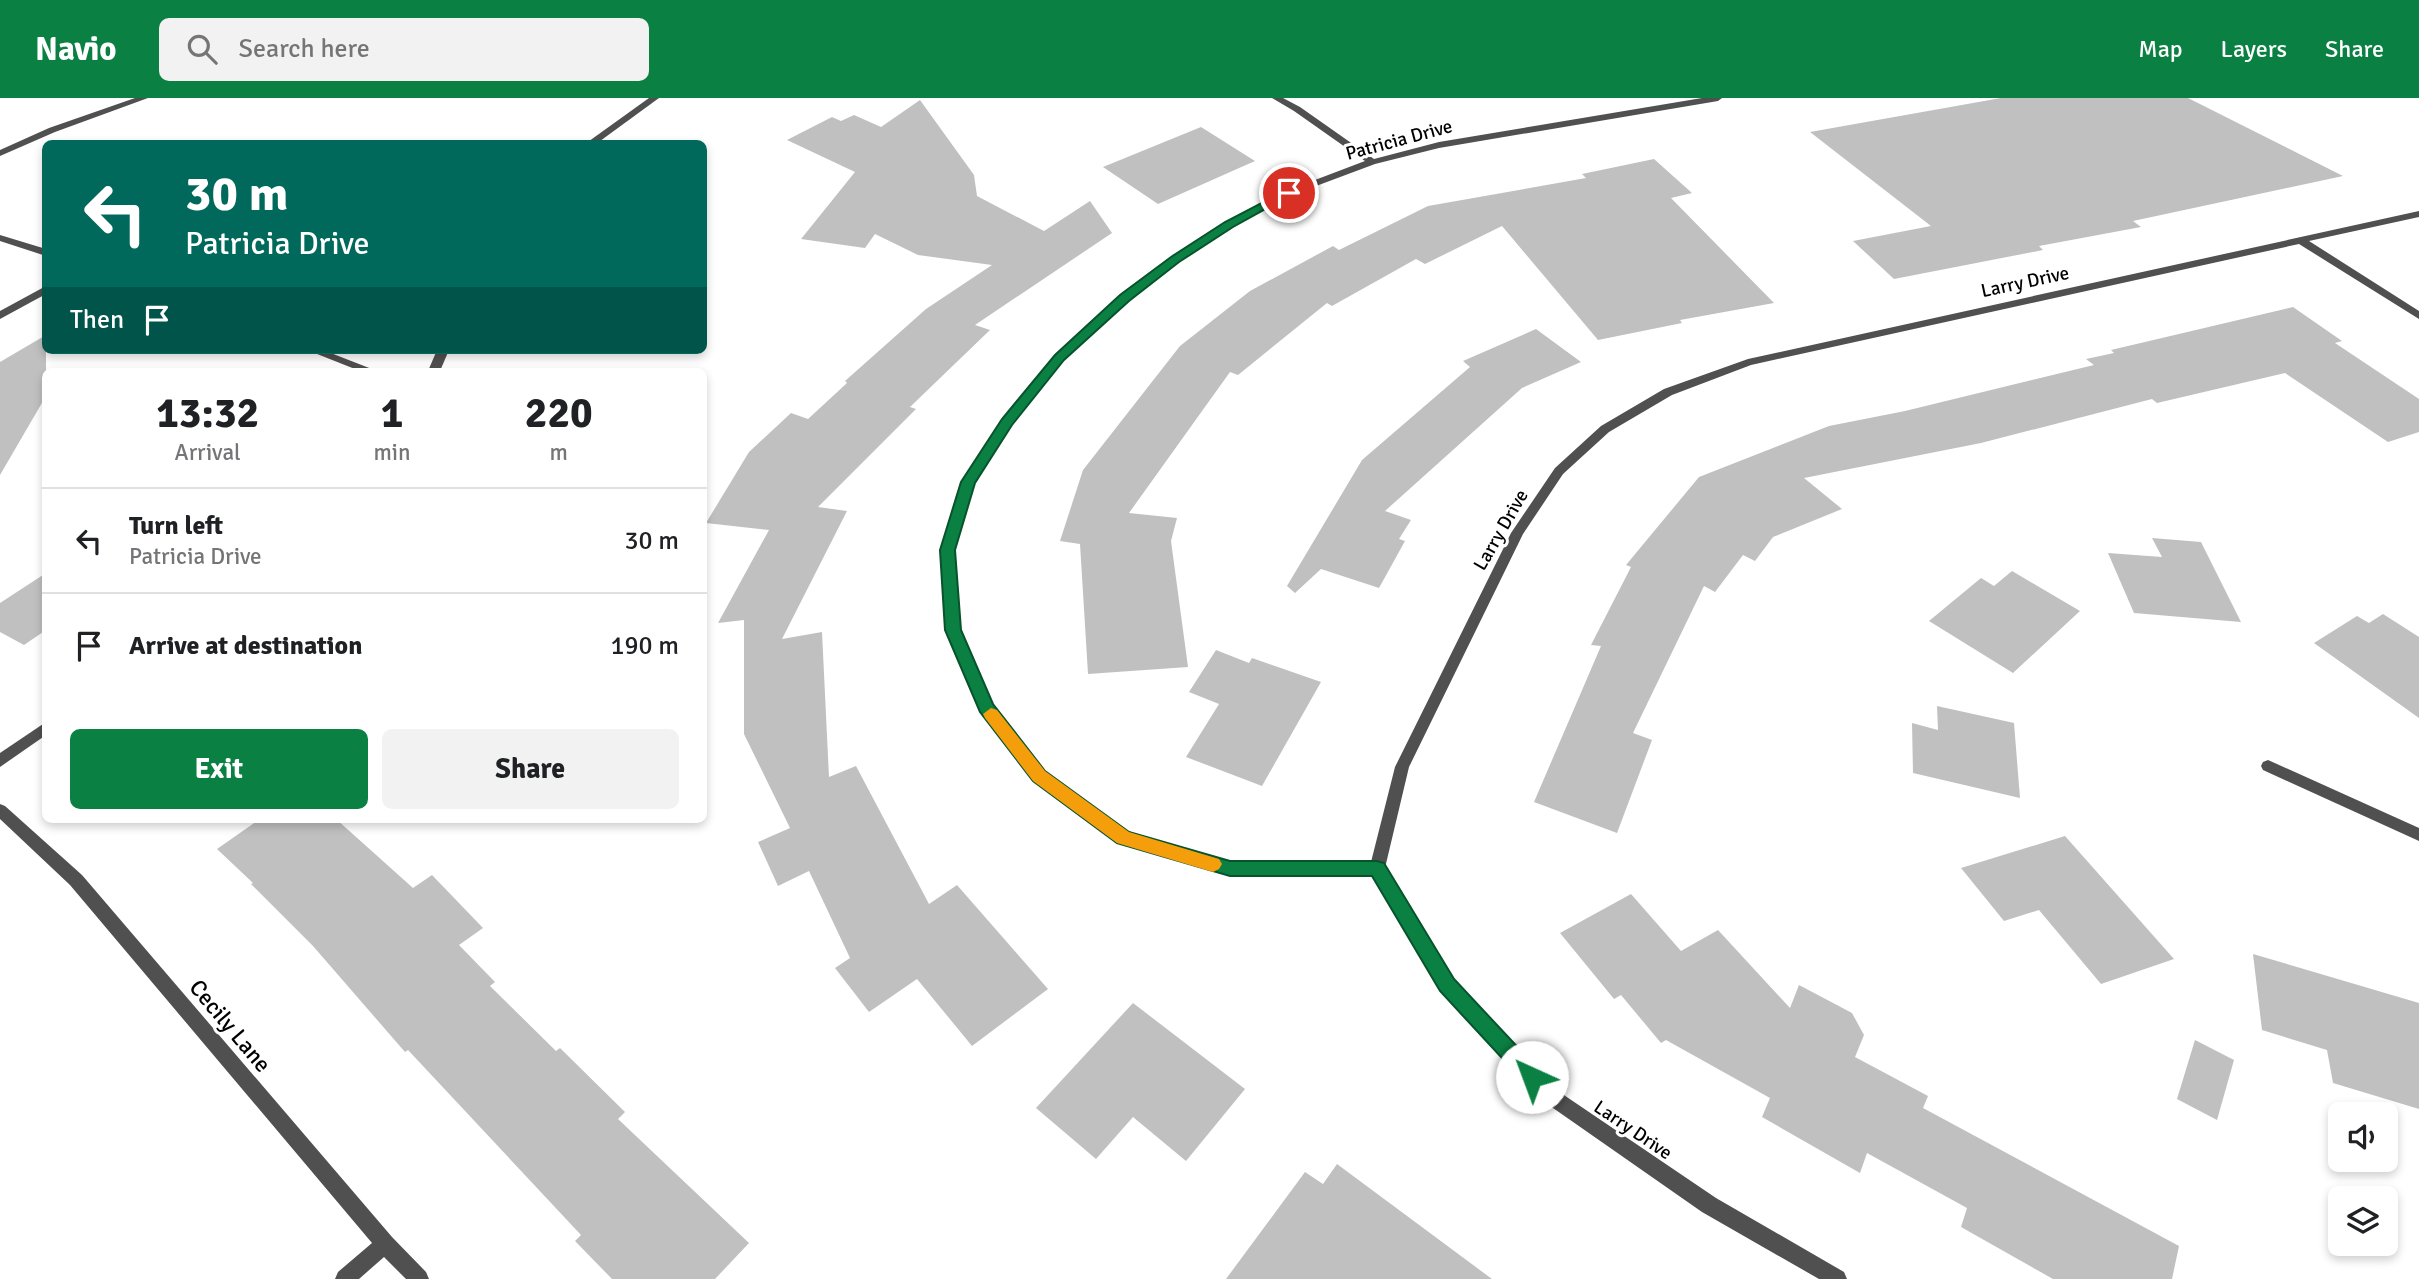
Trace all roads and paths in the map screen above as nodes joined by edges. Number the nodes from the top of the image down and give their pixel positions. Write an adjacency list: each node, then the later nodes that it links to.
1 (144, 98): 6 (street)
2 (655, 98): 5 (street)
3 (1276, 98): 7 (street)
4 (1718, 98): 7 (street, Patricia Drive)
5 (595, 140)
6 (0, 153)
7 (1371, 162): 22 (street, Patricia Drive)
8 (2419, 214): 10 (street, Larry Drive)
9 (0, 238): 11 (street)
10 (2302, 241): 14 (street); 22 (street, Larry Drive)
11 (42, 252)
12 (42, 291): 13 (street)
13 (0, 316)
14 (2419, 316)
15 (324, 354): 16 (street)
16 (363, 368)
17 (42, 730): 18 (street)
18 (0, 761)
19 (2268, 766): 21 (street)
20 (0, 810): 23 (street, Cecily Lane)
21 (2419, 835)
22 (1377, 869): 26 (street, Larry Drive)
23 (385, 1244): 24 (street); 25 (street, Cecily Lane)
24 (345, 1279)
25 (419, 1279)
26 (1837, 1279)

